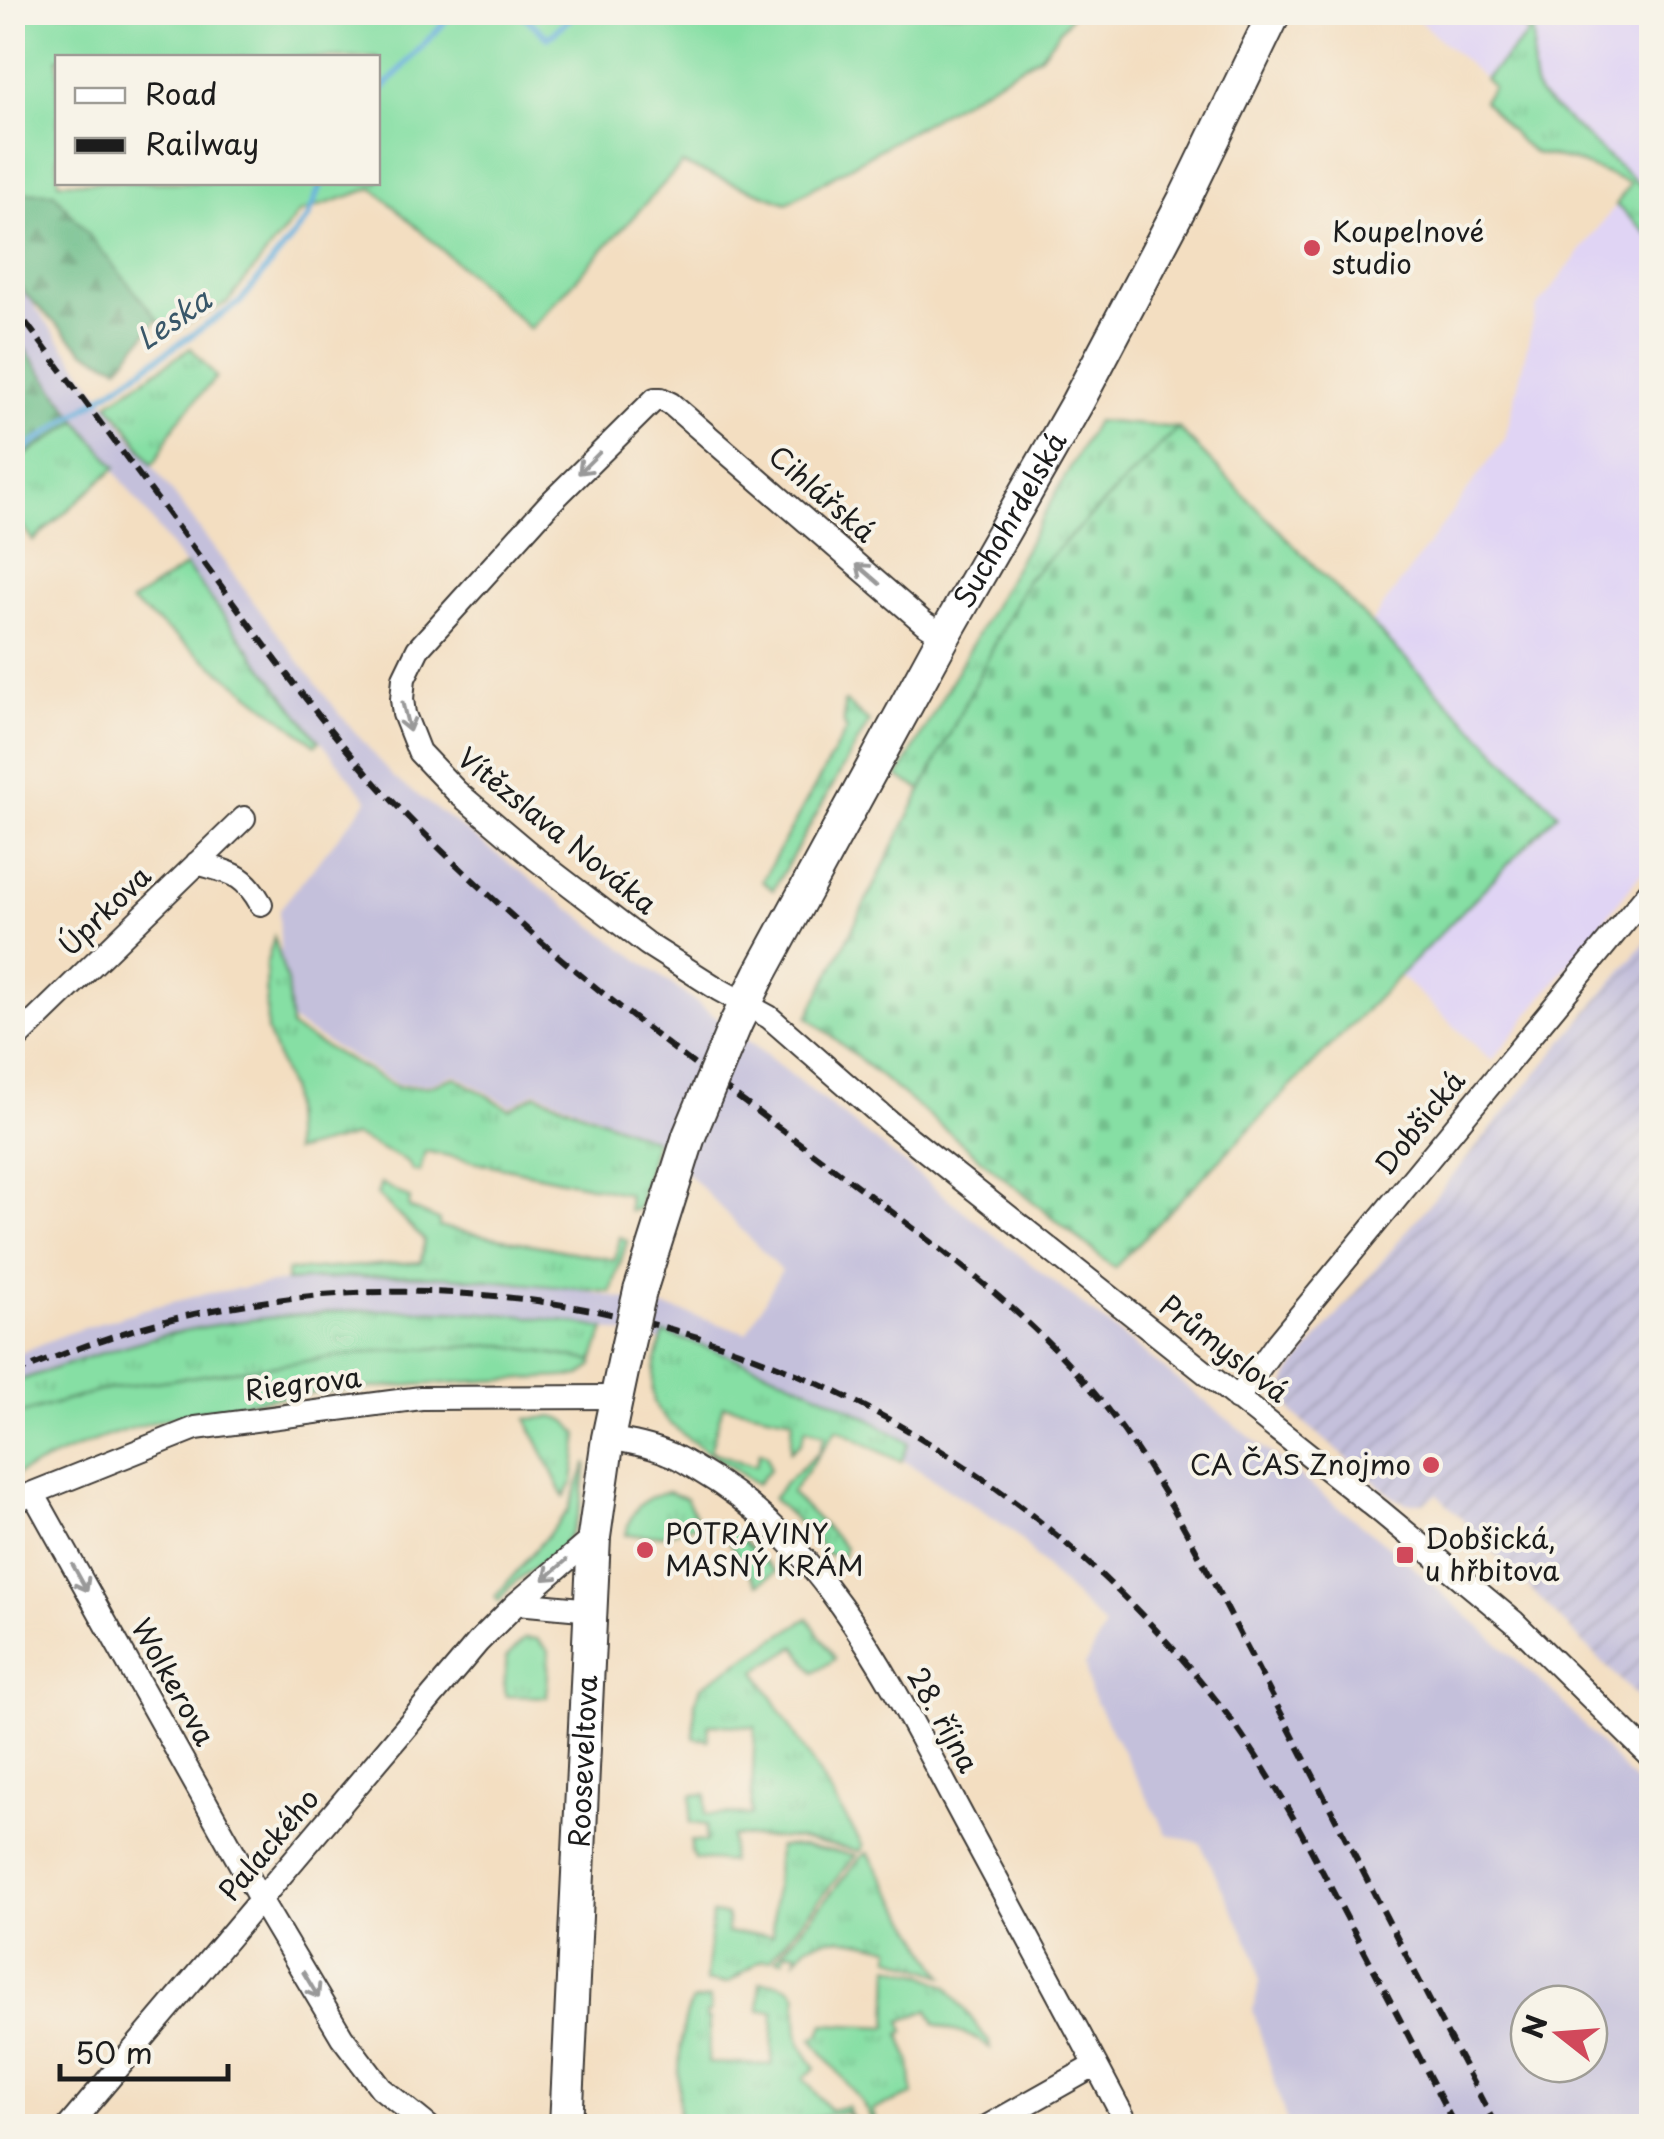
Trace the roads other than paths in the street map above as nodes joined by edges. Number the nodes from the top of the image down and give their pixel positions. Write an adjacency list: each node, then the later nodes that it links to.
1 (1276, 12): 3 (main road, Suchohrdelská)
2 (661, 399): 3 (street, Cihlářská, one-way to 2); 8 (street, Vítězslava Nováka, one-way to 8)
3 (944, 636): 8 (main road, Suchohrdelská)
4 (244, 818): 5 (street, Úprkova)
5 (197, 863): 7 (street); 9 (street, Úprkova)
6 (1652, 888): 12 (street, Dobšická)
7 (261, 904)
8 (740, 1014): 10 (main road, Suchohrdelská, bridge); 12 (street, Průmyslová)
9 (12, 1043)
10 (689, 1136): 11 (main road, Rooseveltova, bridge)
11 (616, 1397): 13 (main road, Rooseveltova); 14 (street, Riegrova)
12 (1237, 1398): 18 (street, Průmyslová)
13 (608, 1438): 15 (main road, Rooseveltova); 20 (street, 28. října)
14 (22, 1498): 19 (street, Wolkerova, one-way to 19)
15 (594, 1537): 16 (street, Palackého, one-way to 16); 17 (main road, Rooseveltova)
16 (516, 1603): 17 (street); 19 (street, Palackého)
17 (592, 1610): 23 (main road, Rooseveltova)
18 (1652, 1758)
19 (261, 1901): 21 (street, Wolkerova, one-way to 21); 22 (street, Palackého)
20 (1096, 2064): 24 (street); 25 (street, 28. října)
21 (418, 2124)
22 (69, 2126)
23 (566, 2126)
24 (988, 2126)
25 (1128, 2126)

